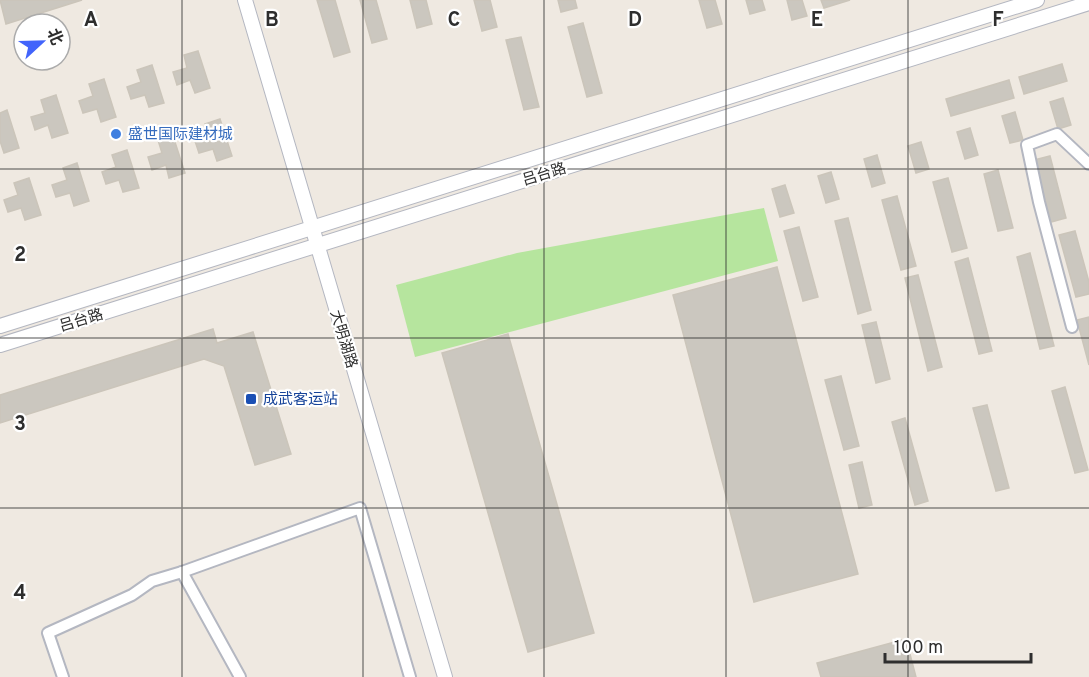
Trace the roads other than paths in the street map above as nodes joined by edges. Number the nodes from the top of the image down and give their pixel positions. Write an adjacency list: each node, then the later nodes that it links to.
1 (245, 0): 5 (main road, 大明湖路)
2 (1037, 0): 5 (main road, 吕台路)
3 (1089, 3): 6 (main road, 吕台路)
4 (1089, 164): 8 (street)
5 (312, 227): 6 (main road, 大明湖路); 7 (main road, 吕台路)
6 (316, 246): 9 (main road, 吕台路); 14 (main road, 大明湖路)
7 (0, 326)
8 (1072, 327)
9 (0, 345)
10 (182, 572): 11 (street); 12 (street); 13 (street)
11 (63, 677)
12 (240, 677)
13 (410, 677)
14 (445, 677)

